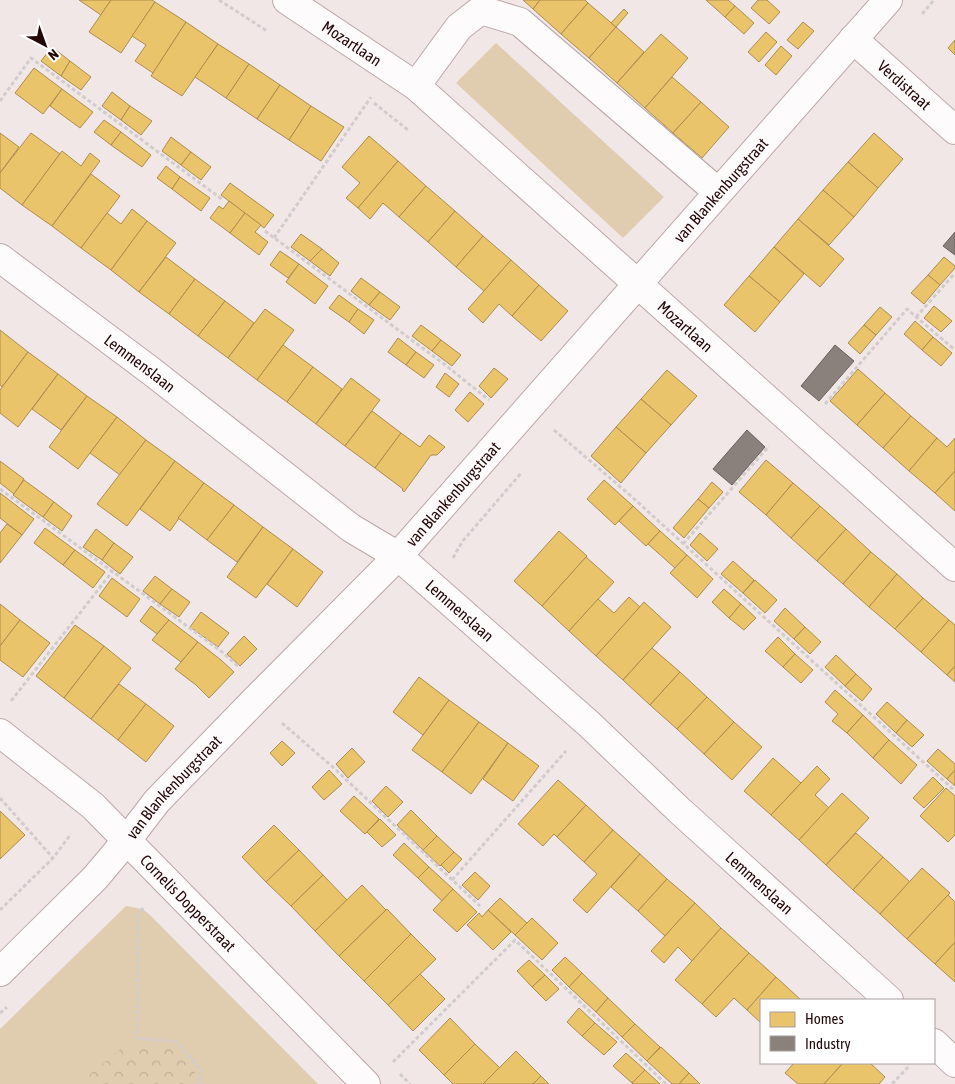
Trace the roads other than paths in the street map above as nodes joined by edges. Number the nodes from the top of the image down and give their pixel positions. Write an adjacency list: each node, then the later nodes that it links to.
1 (287, 0): 4 (street, Mozartlaan)
2 (888, 0): 3 (street, van Blankenburgstraat)
3 (853, 39): 5 (street, Verdistraat); 6 (street, van Blankenburgstraat)
4 (416, 86): 6 (street); 8 (street, Mozartlaan)
5 (955, 130)
6 (718, 192): 8 (street, van Blankenburgstraat)
7 (0, 258): 9 (street, Lemmenslaan)
8 (638, 285): 9 (street, van Blankenburgstraat); 10 (street, Mozartlaan)
9 (398, 556): 12 (street, van Blankenburgstraat); 14 (street, Lemmenslaan)
10 (955, 567)
11 (0, 733): 12 (street, Cornelis Dopperstraat)
12 (127, 840): 13 (street, van Blankenburgstraat); 17 (street, Cornelis Dopperstraat)
13 (0, 972)
14 (888, 999)
15 (935, 1044): 16 (street)
16 (955, 1063)
17 (366, 1084)

